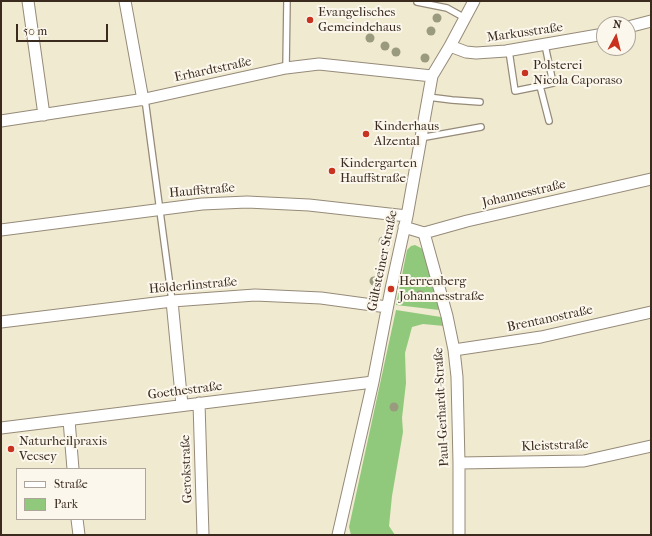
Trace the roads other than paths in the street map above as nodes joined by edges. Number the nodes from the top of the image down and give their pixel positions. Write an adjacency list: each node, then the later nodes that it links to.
1 (28, 1): 19 (street)
2 (125, 1): 17 (street)
3 (287, 1): 13 (lane)
4 (474, 1): 6 (street, Gültsteiner Straße)
5 (417, 2): 6 (lane)
6 (465, 18): 11 (street, Gültsteiner Straße)
7 (651, 21): 8 (street)
8 (636, 25)
9 (596, 35): 10 (street, Markusstraße)
10 (544, 45): 12 (street, Markusstraße); 15 (lane)
11 (450, 46): 12 (street, Markusstraße); 14 (street, Gültsteiner Straße)
12 (509, 51): 15 (lane)
13 (286, 68): 14 (street, Erhardtstraße); 17 (street, Erhardtstraße)
14 (432, 76): 16 (street, Gültsteiner Straße)
15 (540, 86): 21 (lane)
16 (428, 97): 18 (lane); 23 (street, Gültsteiner Straße)
17 (144, 100): 19 (street, Erhardtstraße); 25 (lane)
18 (480, 102)
19 (44, 115): 20 (street, Erhardtstraße)
20 (1, 121)
21 (549, 121)
22 (481, 127): 23 (lane)
23 (420, 138): 26 (street, Gültsteiner Straße)
24 (651, 179): 28 (street, Johannesstraße)
25 (160, 209): 26 (street, Hauffstraße); 27 (street, Hauffstraße); 29 (lane)
26 (405, 222): 28 (street); 30 (street, Gültsteiner Straße)
27 (1, 230)
28 (424, 233): 33 (street, Paul-Gerhardt-Straße)
29 (172, 301): 30 (street, Hölderlinstraße); 32 (street, Hölderlinstraße); 36 (street)
30 (387, 307): 34 (street, Gültsteiner Straße)
31 (651, 312): 33 (street, Brentanostraße)
32 (1, 322)
33 (454, 350): 40 (street, Paul-Gerhardt-Straße)
34 (373, 382): 35 (street, Goethestraße); 45 (street, Gültsteiner Straße)
35 (199, 403): 36 (street, Goethestraße); 44 (street, Gerokstraße)
36 (182, 405): 37 (street, Goethestraße)
37 (69, 420): 38 (street, Goethestraße); 41 (street)
38 (1, 428)
39 (651, 446): 40 (street, Kleiststraße)
40 (459, 462): 46 (street, Paul-Gerhardt-Straße)
41 (73, 468)
42 (77, 520): 43 (street)
43 (79, 535)
44 (202, 535)
45 (338, 535)
46 (459, 535)

